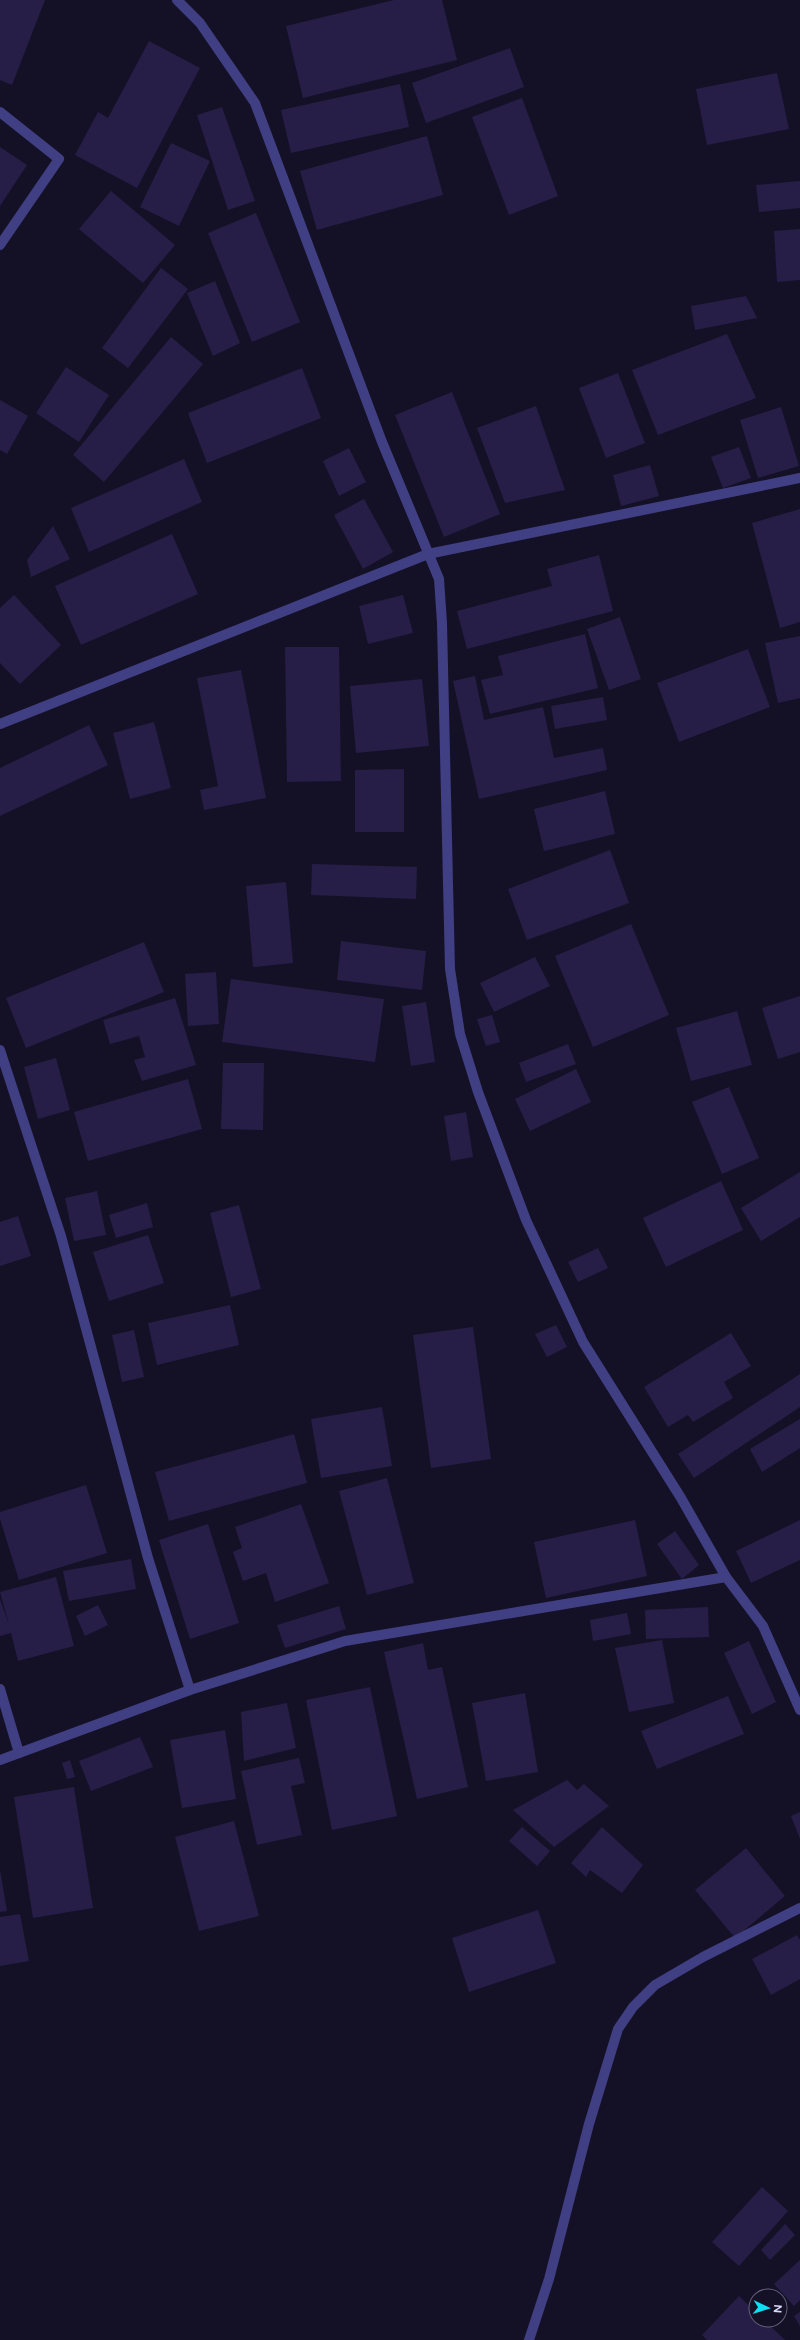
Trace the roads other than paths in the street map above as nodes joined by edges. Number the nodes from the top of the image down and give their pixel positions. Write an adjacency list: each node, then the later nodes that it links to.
1 (177, 0): 5 (street)
2 (0, 112): 3 (street)
3 (0, 245)
4 (800, 478): 5 (street)
5 (428, 554): 6 (street); 8 (street)
6 (0, 724)
7 (0, 1050): 10 (street)
8 (726, 1577): 10 (street); 11 (street)
9 (0, 1689): 12 (street)
10 (190, 1690): 12 (street)
11 (800, 1710)
12 (19, 1753): 13 (street)
13 (0, 1760)
14 (800, 1908): 15 (street)
15 (529, 2340)

